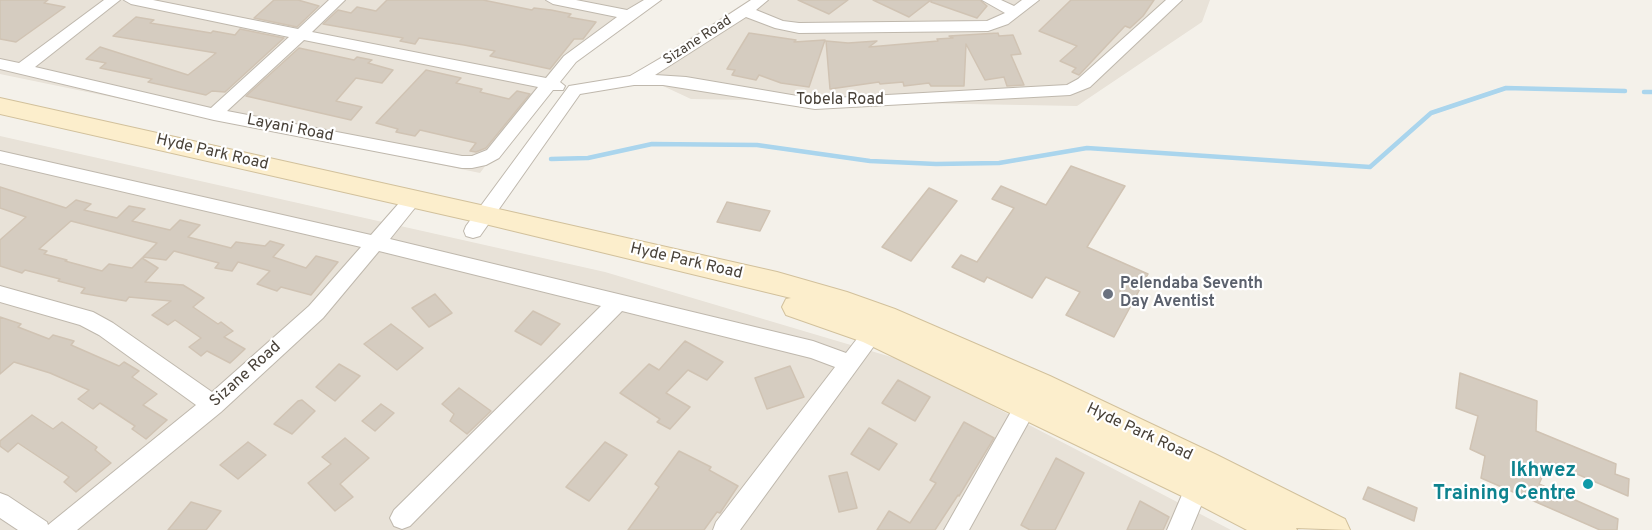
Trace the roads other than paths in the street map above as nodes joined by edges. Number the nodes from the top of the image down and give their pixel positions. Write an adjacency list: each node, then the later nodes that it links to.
1 (113, 0): 15 (street)
2 (131, 0): 13 (street)
3 (338, 0): 13 (street)
4 (553, 0): 12 (street)
5 (654, 0): 12 (street, Layani Road)
6 (761, 0): 10 (street, Sizane Road)
7 (989, 0): 11 (street)
8 (1032, 0): 11 (street)
9 (1175, 0): 16 (street, Tobela Road)
10 (744, 11): 11 (street); 16 (street, Sizane Road)
11 (1016, 12)
12 (629, 15): 17 (street, Layani Road)
13 (302, 34): 17 (street); 20 (street)
14 (0, 64): 15 (street, Layani Road)
15 (23, 68): 20 (street, Layani Road)
16 (634, 80): 18 (street, Tobela Road)
17 (549, 84): 18 (street); 20 (street, Layani Road)
18 (575, 90): 24 (street)
19 (0, 106): 23 (street, Hyde Park Road)
20 (214, 114)
21 (0, 123): 23 (street, Hyde Park Road)
22 (0, 157): 25 (street)
23 (407, 205): 24 (street, Hyde Park Road); 25 (street, Sizane Road)
24 (479, 223): 28 (street, Hyde Park Road)
25 (376, 243): 27 (street); 31 (street, Sizane Road)
26 (0, 294): 31 (street)
27 (618, 302): 29 (street); 34 (street)
28 (879, 325): 29 (street); 30 (street, Hyde Park Road)
29 (850, 364): 37 (street)
30 (1033, 395): 32 (street, Hyde Park Road); 38 (street)
31 (213, 405): 36 (street, Sizane Road)
32 (1202, 476): 39 (street); 40 (street, Hyde Park Road); 41 (street, Hyde Park Road)
33 (0, 504): 35 (street)
34 (402, 518)
35 (38, 530)
36 (58, 530)
37 (725, 530)
38 (956, 530)
39 (1179, 530)
40 (1280, 530)
41 (1333, 530)

